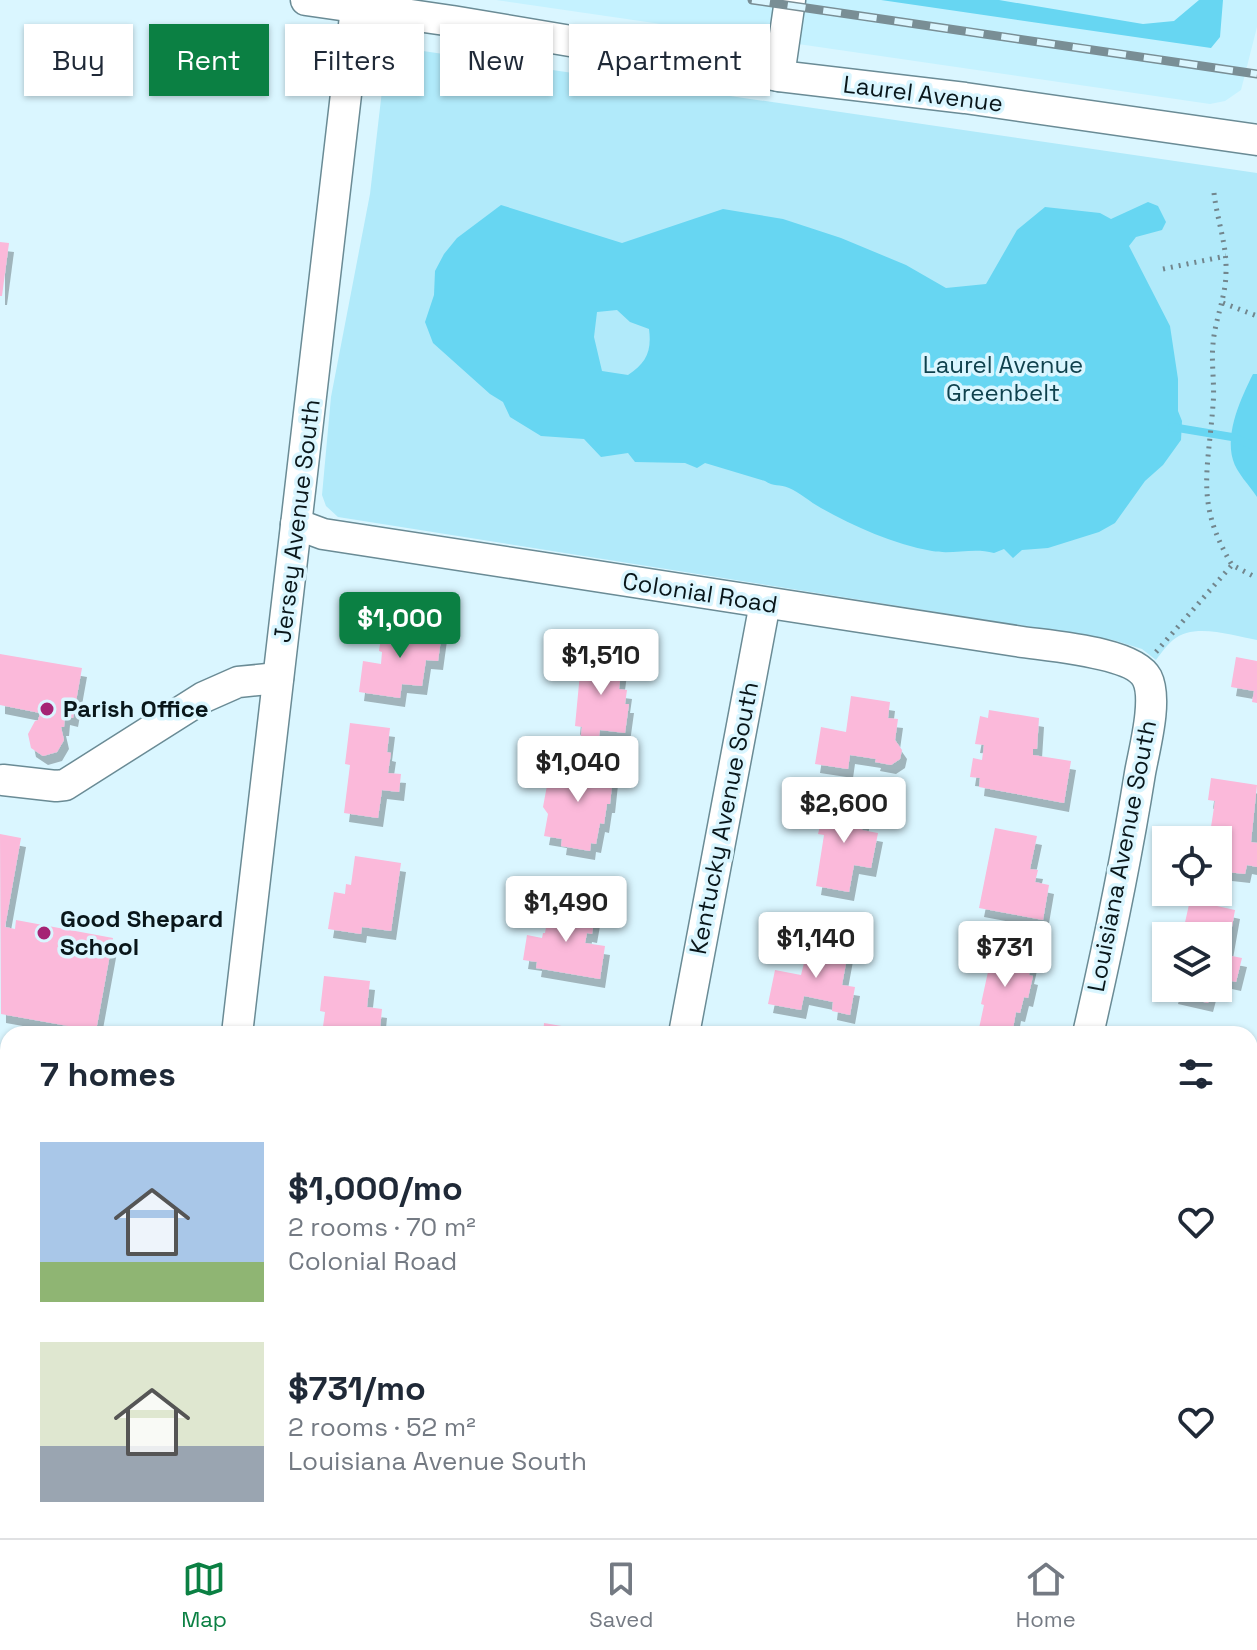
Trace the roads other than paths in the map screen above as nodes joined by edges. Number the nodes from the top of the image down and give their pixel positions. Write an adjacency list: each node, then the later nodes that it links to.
1 (306, 0): 3 (street, Laurel Avenue)
2 (790, 0): 4 (street)
3 (356, 8): 4 (street, Laurel Avenue); 6 (street, Jersey Avenue South)
4 (779, 76): 5 (street, Laurel Avenue)
5 (1257, 140)
6 (296, 524): 7 (street, Colonial Road); 9 (street, Jersey Avenue South)
7 (765, 603): 8 (street, Colonial Road); 12 (street, Kentucky Avenue South)
8 (1141, 671): 13 (street, Louisiana Avenue South)
9 (278, 678): 10 (street); 11 (street, Jersey Avenue South)
10 (3, 780)
11 (238, 1026)
12 (686, 1026)
13 (1090, 1026)

